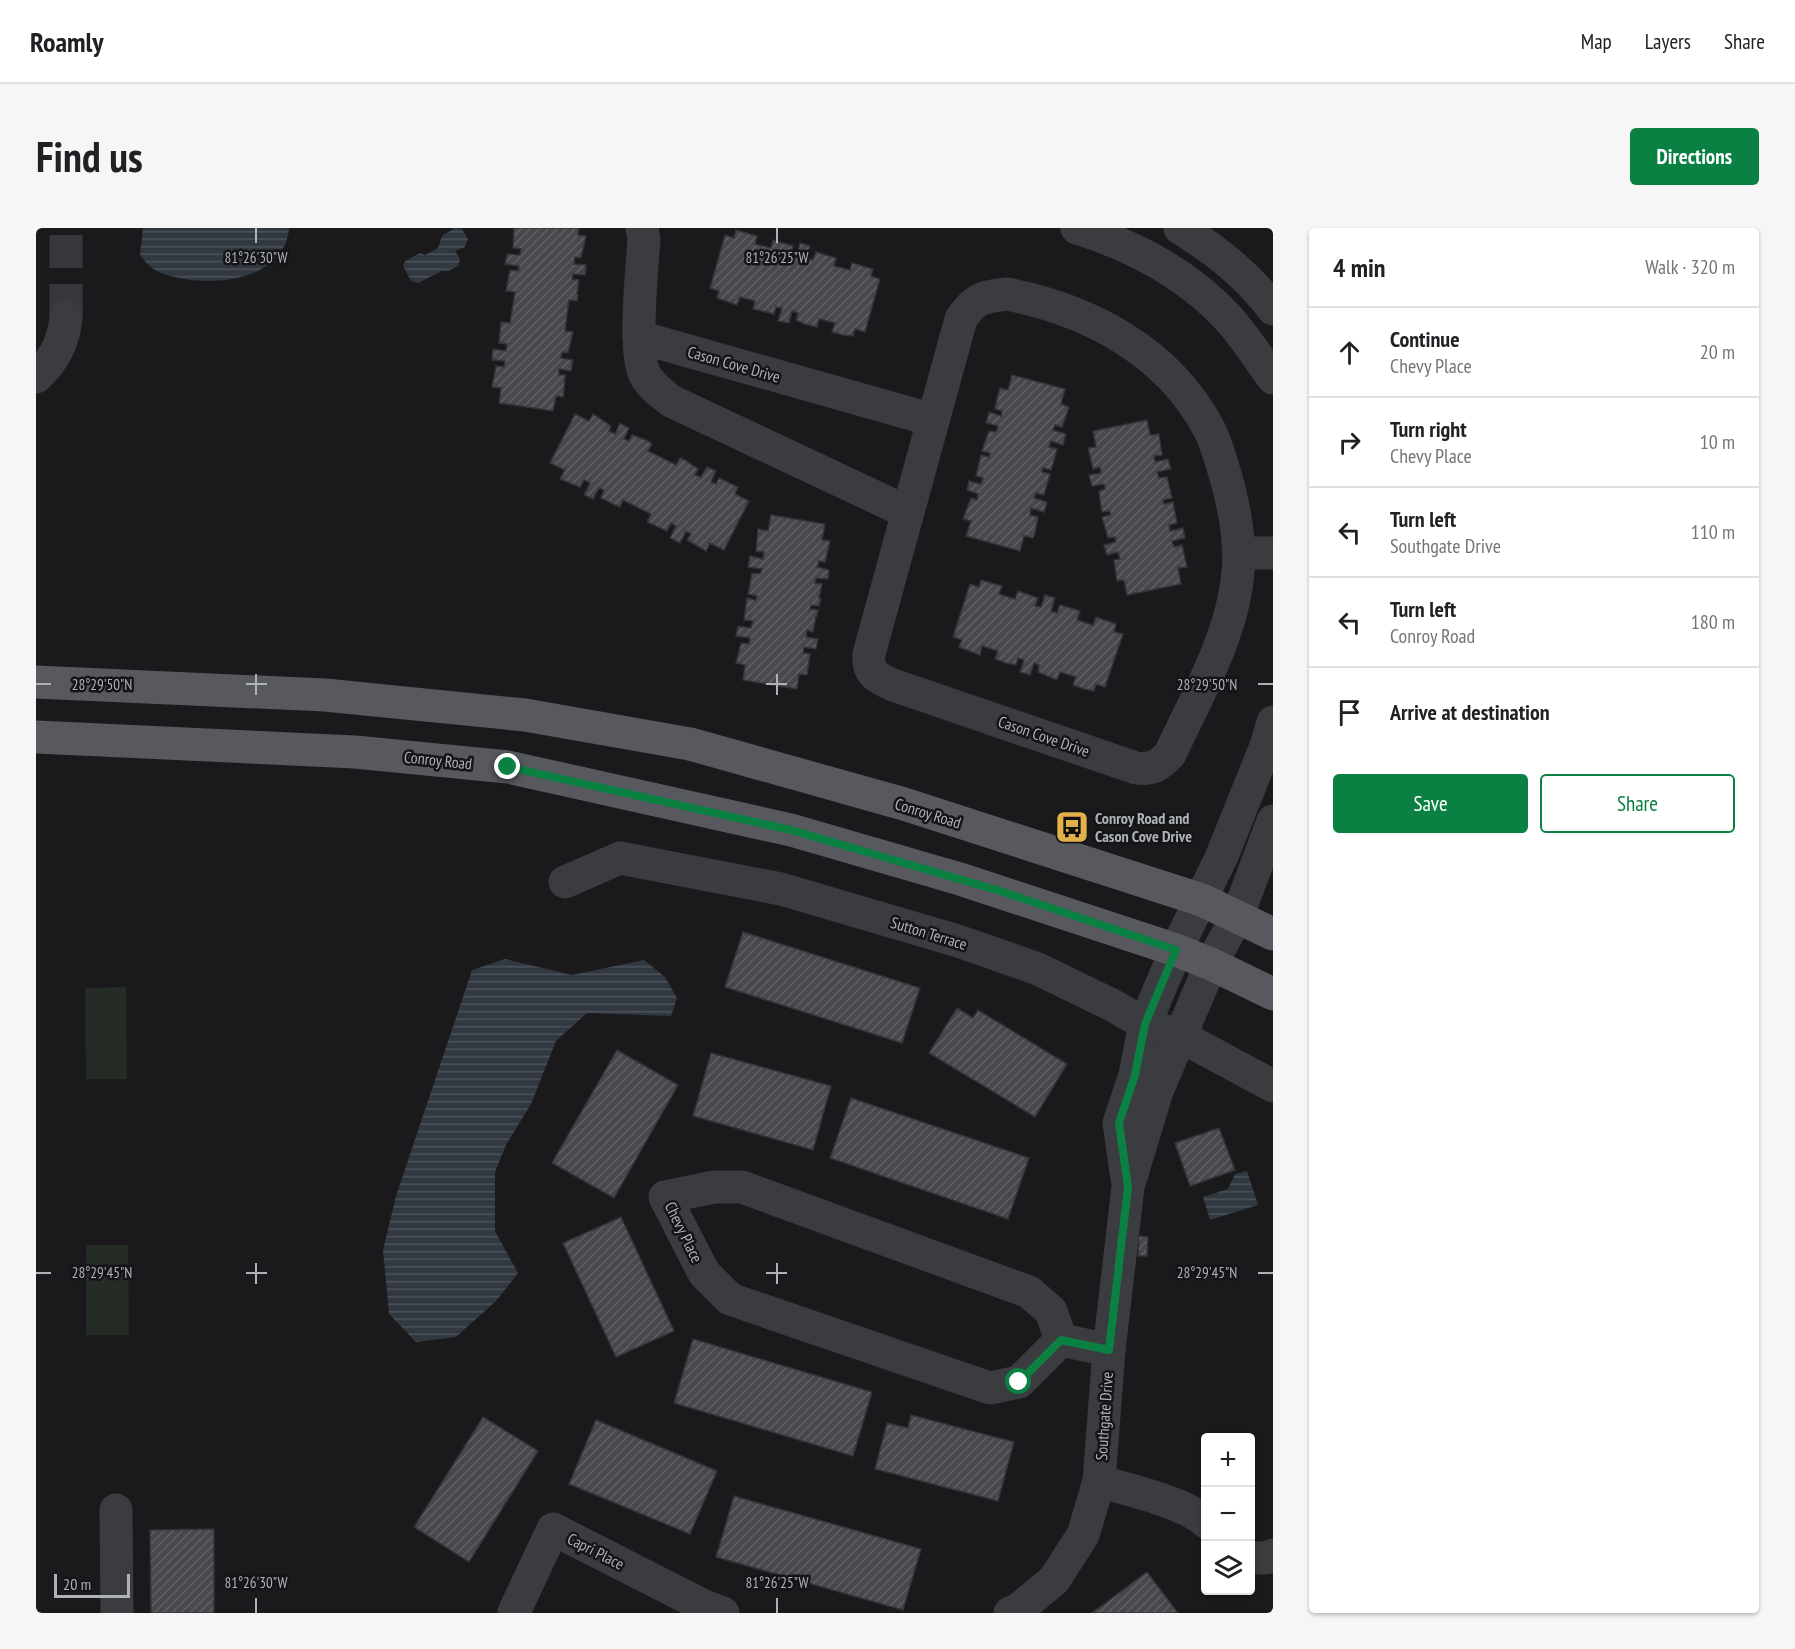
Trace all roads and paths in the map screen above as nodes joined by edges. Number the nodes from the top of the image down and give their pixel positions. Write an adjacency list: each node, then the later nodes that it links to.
1 (642, 228): 6 (street)
2 (1077, 228): 8 (street)
3 (1180, 228): 4 (street)
4 (1273, 309)
5 (66, 317): 7 (street)
6 (639, 337): 9 (street, Cason Cove Drive); 10 (street)
7 (36, 377)
8 (1273, 378)
9 (933, 420): 10 (street, Cason Cove Drive); 11 (street, Cason Cove Drive)
10 (907, 512): 11 (street, Cason Cove Drive)
11 (1239, 553): 12 (street)
12 (1273, 553)
13 (36, 682): 18 (main road, Conroy Road)
14 (1273, 722): 18 (street)
15 (36, 737): 21 (main road, Conroy Road)
16 (1273, 821): 19 (street)
17 (565, 882): 24 (street, Sutton Terrace)
18 (1202, 900): 19 (main road, Conroy Road); 21 (street)
19 (1237, 917): 20 (main road, Conroy Road); 22 (street)
20 (1273, 934)
21 (1176, 950): 22 (main road, Conroy Road); 24 (street, Southgate Drive)
22 (1211, 964): 23 (main road, Conroy Road); 25 (street, Southgate Drive)
23 (1273, 994)
24 (1145, 1024): 25 (street, Sutton Terrace); 27 (street, Southgate Drive)
25 (1180, 1036): 26 (street, Sutton Terrace); 27 (street, Southgate Drive)
26 (1273, 1086)
27 (1128, 1187): 29 (street, Southgate Drive)
28 (1061, 1340): 28 (street, Chevy Place); 29 (street)
29 (1109, 1350): 30 (street, Southgate Drive)
30 (1099, 1481): 32 (street); 38 (street, Southgate Drive)
31 (116, 1510): 35 (street)
32 (1201, 1518)
33 (1273, 1554): 34 (street)
34 (1255, 1558)
35 (117, 1613)
36 (516, 1613): 37 (street, Capri Place)
37 (723, 1613)
38 (1010, 1613)

